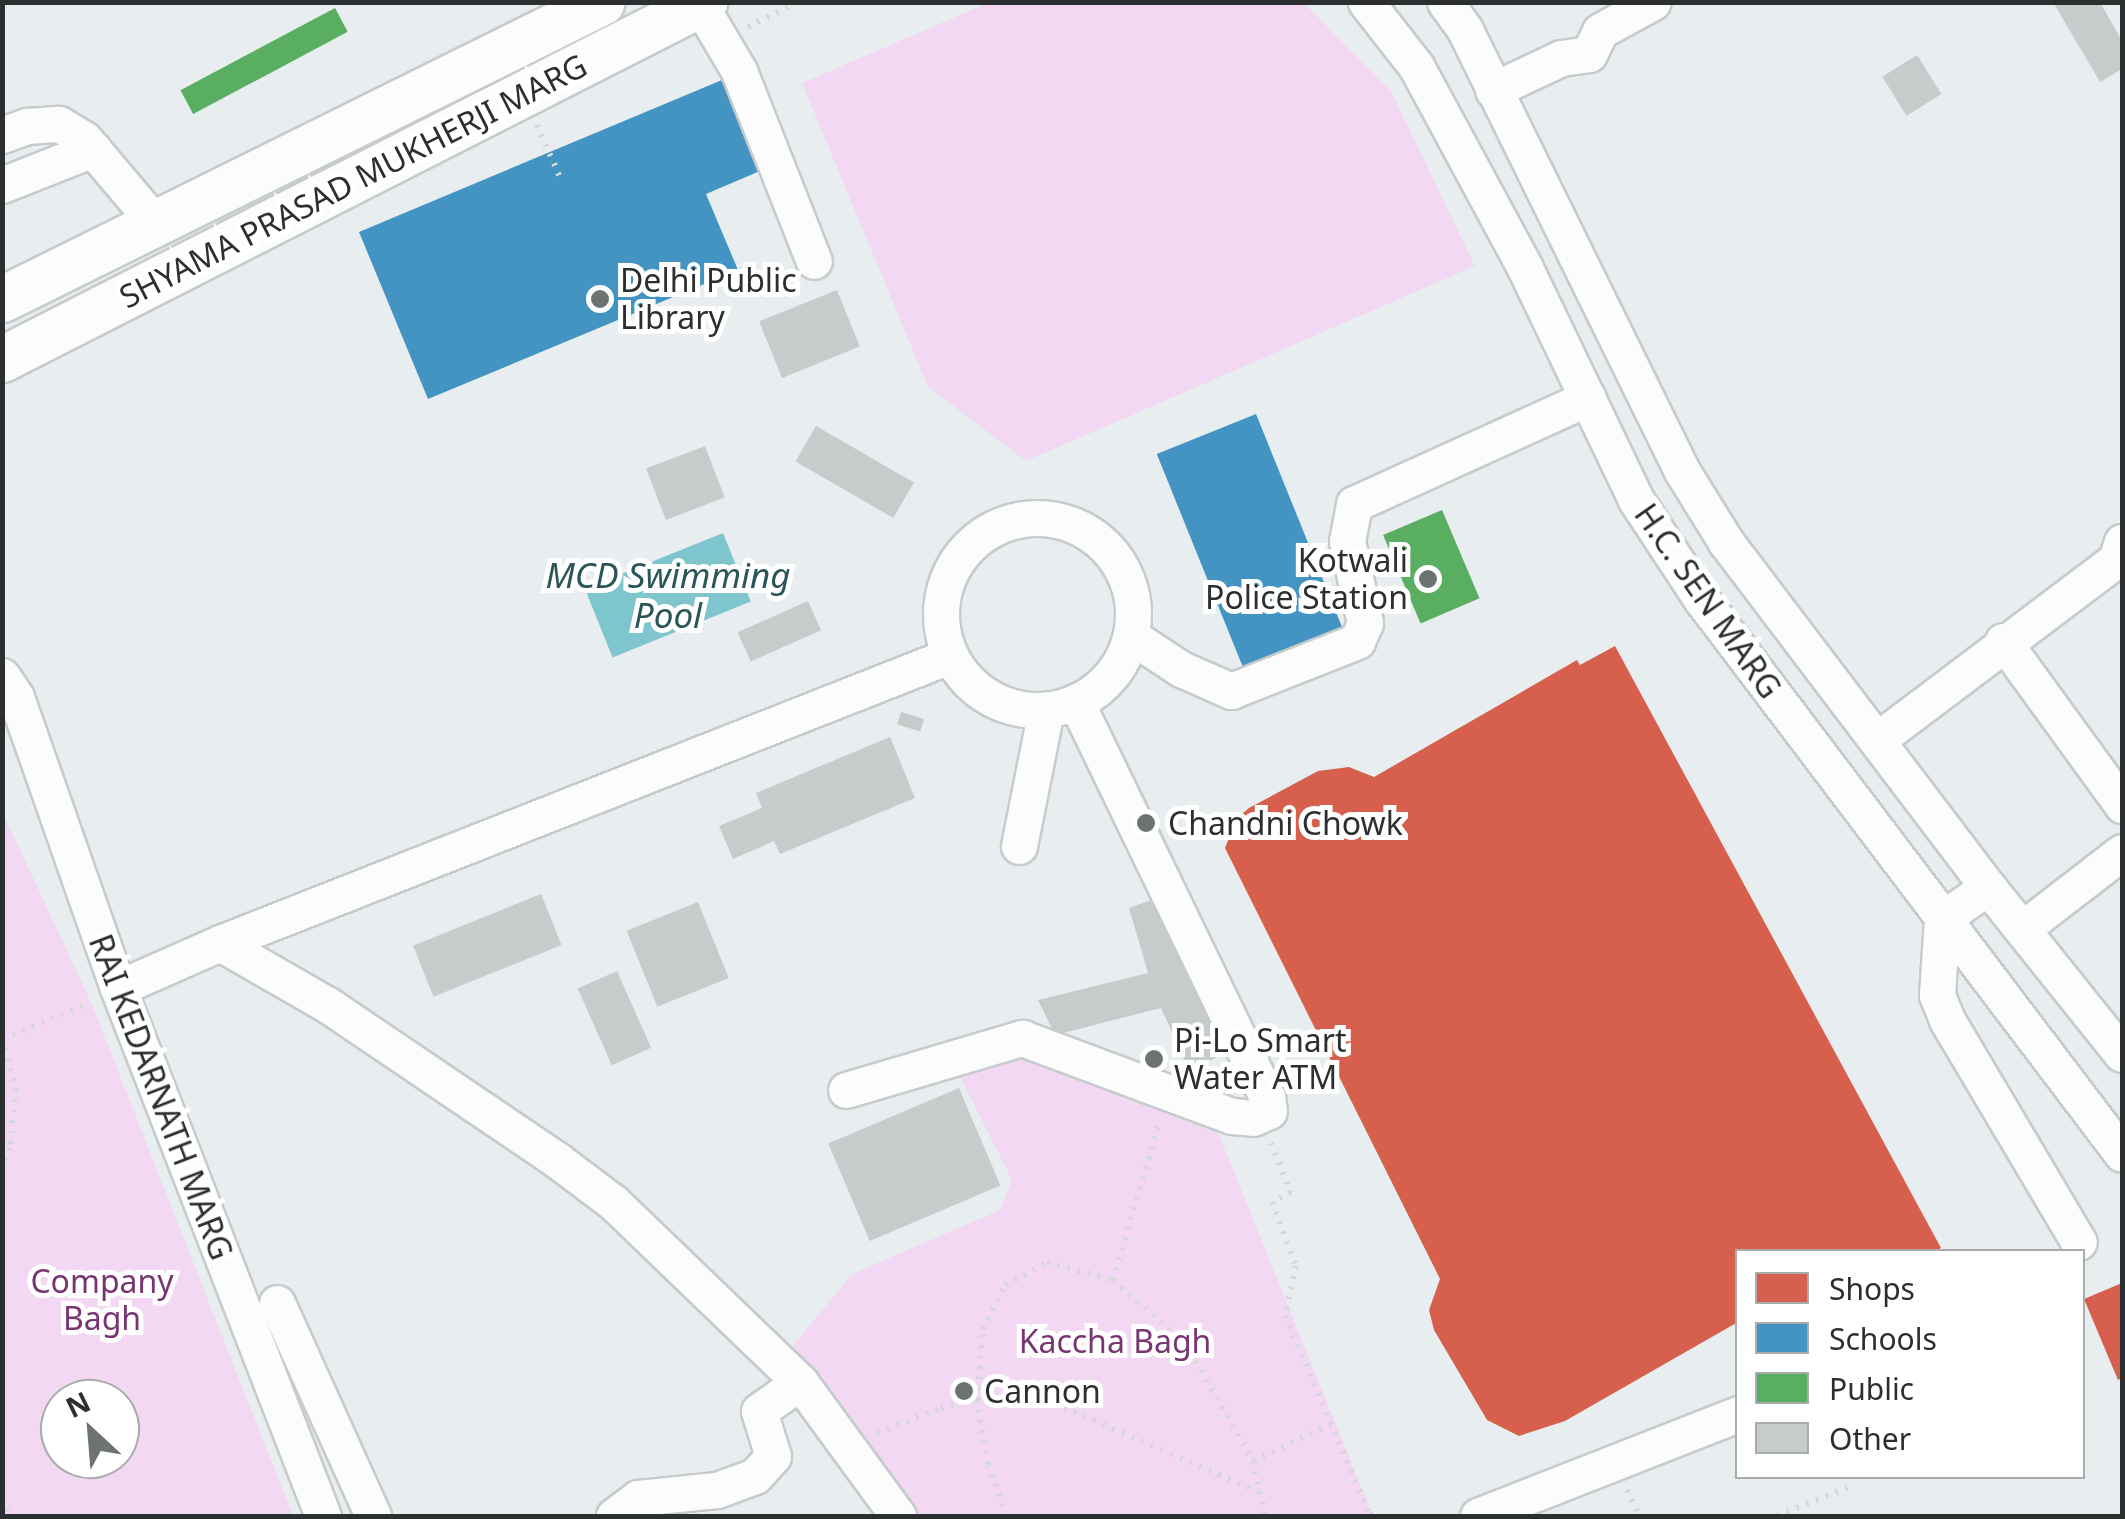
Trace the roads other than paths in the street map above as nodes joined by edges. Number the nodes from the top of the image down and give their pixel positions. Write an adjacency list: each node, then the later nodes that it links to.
1 (602, 2): 10 (main road, SHYAMA PRASAD MUKHERJI MARG)
2 (1366, 2): 14 (street, H.C. SEN MARG)
3 (1444, 2): 6 (street, H.C. SEN MARG)
4 (1653, 2): 6 (street)
5 (702, 4): 11 (street); 13 (main road, SHYAMA PRASAD MUKHERJI MARG)
6 (1493, 90): 21 (street, H.C. SEN MARG)
7 (2, 136): 8 (street)
8 (93, 149): 9 (street); 10 (street)
9 (2, 185)
10 (156, 224): 12 (main road, SHYAMA PRASAD MUKHERJI MARG)
11 (814, 261)
12 (2, 299)
13 (2, 359)
14 (1588, 398): 16 (street); 27 (street, H.C. SEN MARG)
15 (2122, 542): 17 (street)
16 (1131, 636): 18 (street); 20 (street)
17 (2003, 641): 21 (street); 22 (street)
18 (949, 656): 20 (street); 29 (street)
19 (2, 676): 30 (street, RAI KEDARNATH MARG)
20 (1061, 706): 24 (street); 32 (street)
21 (1877, 740): 26 (street, H.C. SEN MARG)
22 (2110, 762): 23 (street)
23 (2122, 806)
24 (1019, 846)
25 (2122, 852): 28 (street)
26 (1988, 886): 27 (street); 28 (street, H.C. SEN MARG)
27 (1942, 919): 33 (street, H.C. SEN MARG); 34 (street)
28 (2022, 928): 31 (street, H.C. SEN MARG)
29 (220, 943): 30 (street); 36 (street)
30 (118, 988): 38 (street, RAI KEDARNATH MARG)
31 (2122, 1054)
32 (846, 1090)
33 (2122, 1154)
34 (2080, 1242)
35 (278, 1303): 39 (street)
36 (800, 1382): 40 (street); 41 (street)
37 (1735, 1415): 42 (street)
38 (323, 1516)
39 (372, 1516)
40 (614, 1516)
41 (898, 1516)
42 (1478, 1516)

